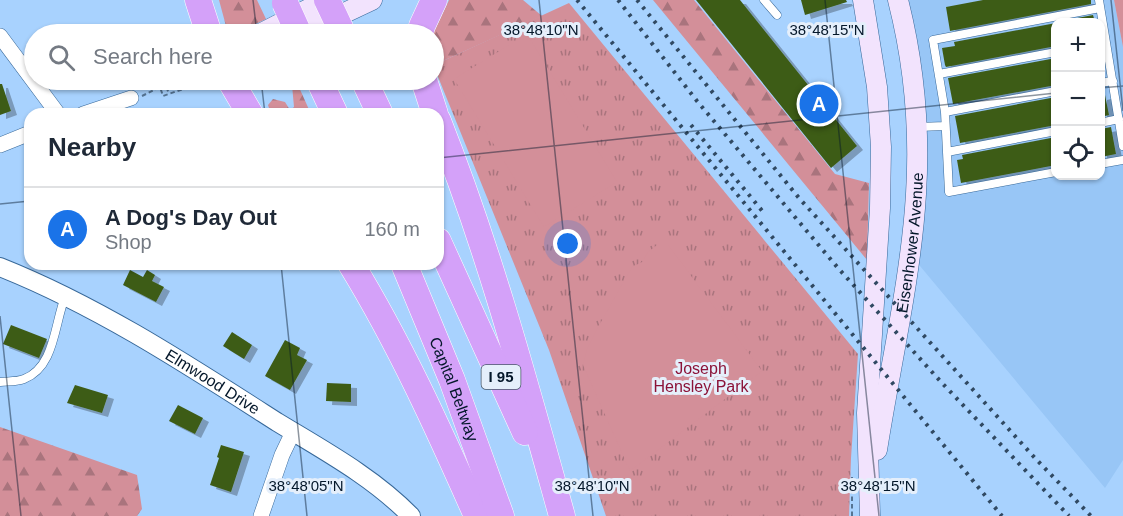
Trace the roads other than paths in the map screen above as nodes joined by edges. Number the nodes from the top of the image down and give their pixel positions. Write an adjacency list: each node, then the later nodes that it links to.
1 (198, 0): 11 (highway)
2 (326, 0): 12 (main road); 15 (highway, bridge)
3 (372, 0): 14 (main road)
4 (434, 0): 16 (highway)
5 (764, 0): 10 (lane)
6 (863, 0): 58 (main road, Eisenhower Avenue)
7 (898, 0): 41 (main road, Eisenhower Avenue)
8 (284, 2): 13 (highway, bridge)
9 (1100, 4): 21 (lane)
10 (777, 15)
11 (206, 24)
12 (279, 24)
13 (295, 24)
14 (321, 24)
15 (338, 24)
16 (423, 24)
17 (0, 36): 20 (street)
18 (1105, 51): 22 (lane)
19 (1051, 53): 21 (lane)
20 (24, 68)
21 (939, 74): 37 (lane)
22 (1113, 81): 23 (lane); 38 (lane)
23 (1105, 82)
24 (40, 90): 31 (street)
25 (225, 90): 33 (highway)
26 (324, 90): 34 (highway)
27 (369, 90): 35 (highway)
28 (427, 90): 36 (highway)
29 (1051, 92): 37 (lane)
30 (131, 98): 32 (street)
31 (54, 108)
32 (101, 108)
33 (244, 108)
34 (332, 108)
35 (377, 108)
36 (433, 108)
37 (945, 112): 40 (lane)
38 (1119, 119): 39 (lane); 46 (lane)
39 (1105, 122)
40 (945, 126): 41 (lane); 47 (lane)
41 (917, 127): 58 (main road, Eisenhower Avenue)
42 (1051, 132): 47 (lane)
43 (24, 135): 45 (street)
44 (444, 136): 64 (highway)
45 (0, 145)
46 (1123, 146)
47 (947, 152): 50 (lane)
48 (1123, 160): 49 (lane)
49 (1105, 163)
50 (1051, 173)
51 (444, 254): 63 (highway, I 95)
52 (0, 267): 55 (street, Elmwood Drive)
53 (354, 270): 61 (highway)
54 (406, 270): 62 (highway, Capital Beltway / I 95)
55 (65, 296): 56 (lane); 57 (street, Elmwood Drive)
56 (0, 382)
57 (293, 432): 59 (street); 60 (street, Elmwood Drive)
58 (869, 485): 65 (main road, Eisenhower Avenue)
59 (261, 516)
60 (411, 516)
61 (477, 516)
62 (501, 516)
63 (558, 516)
64 (562, 516)
65 (870, 516)

